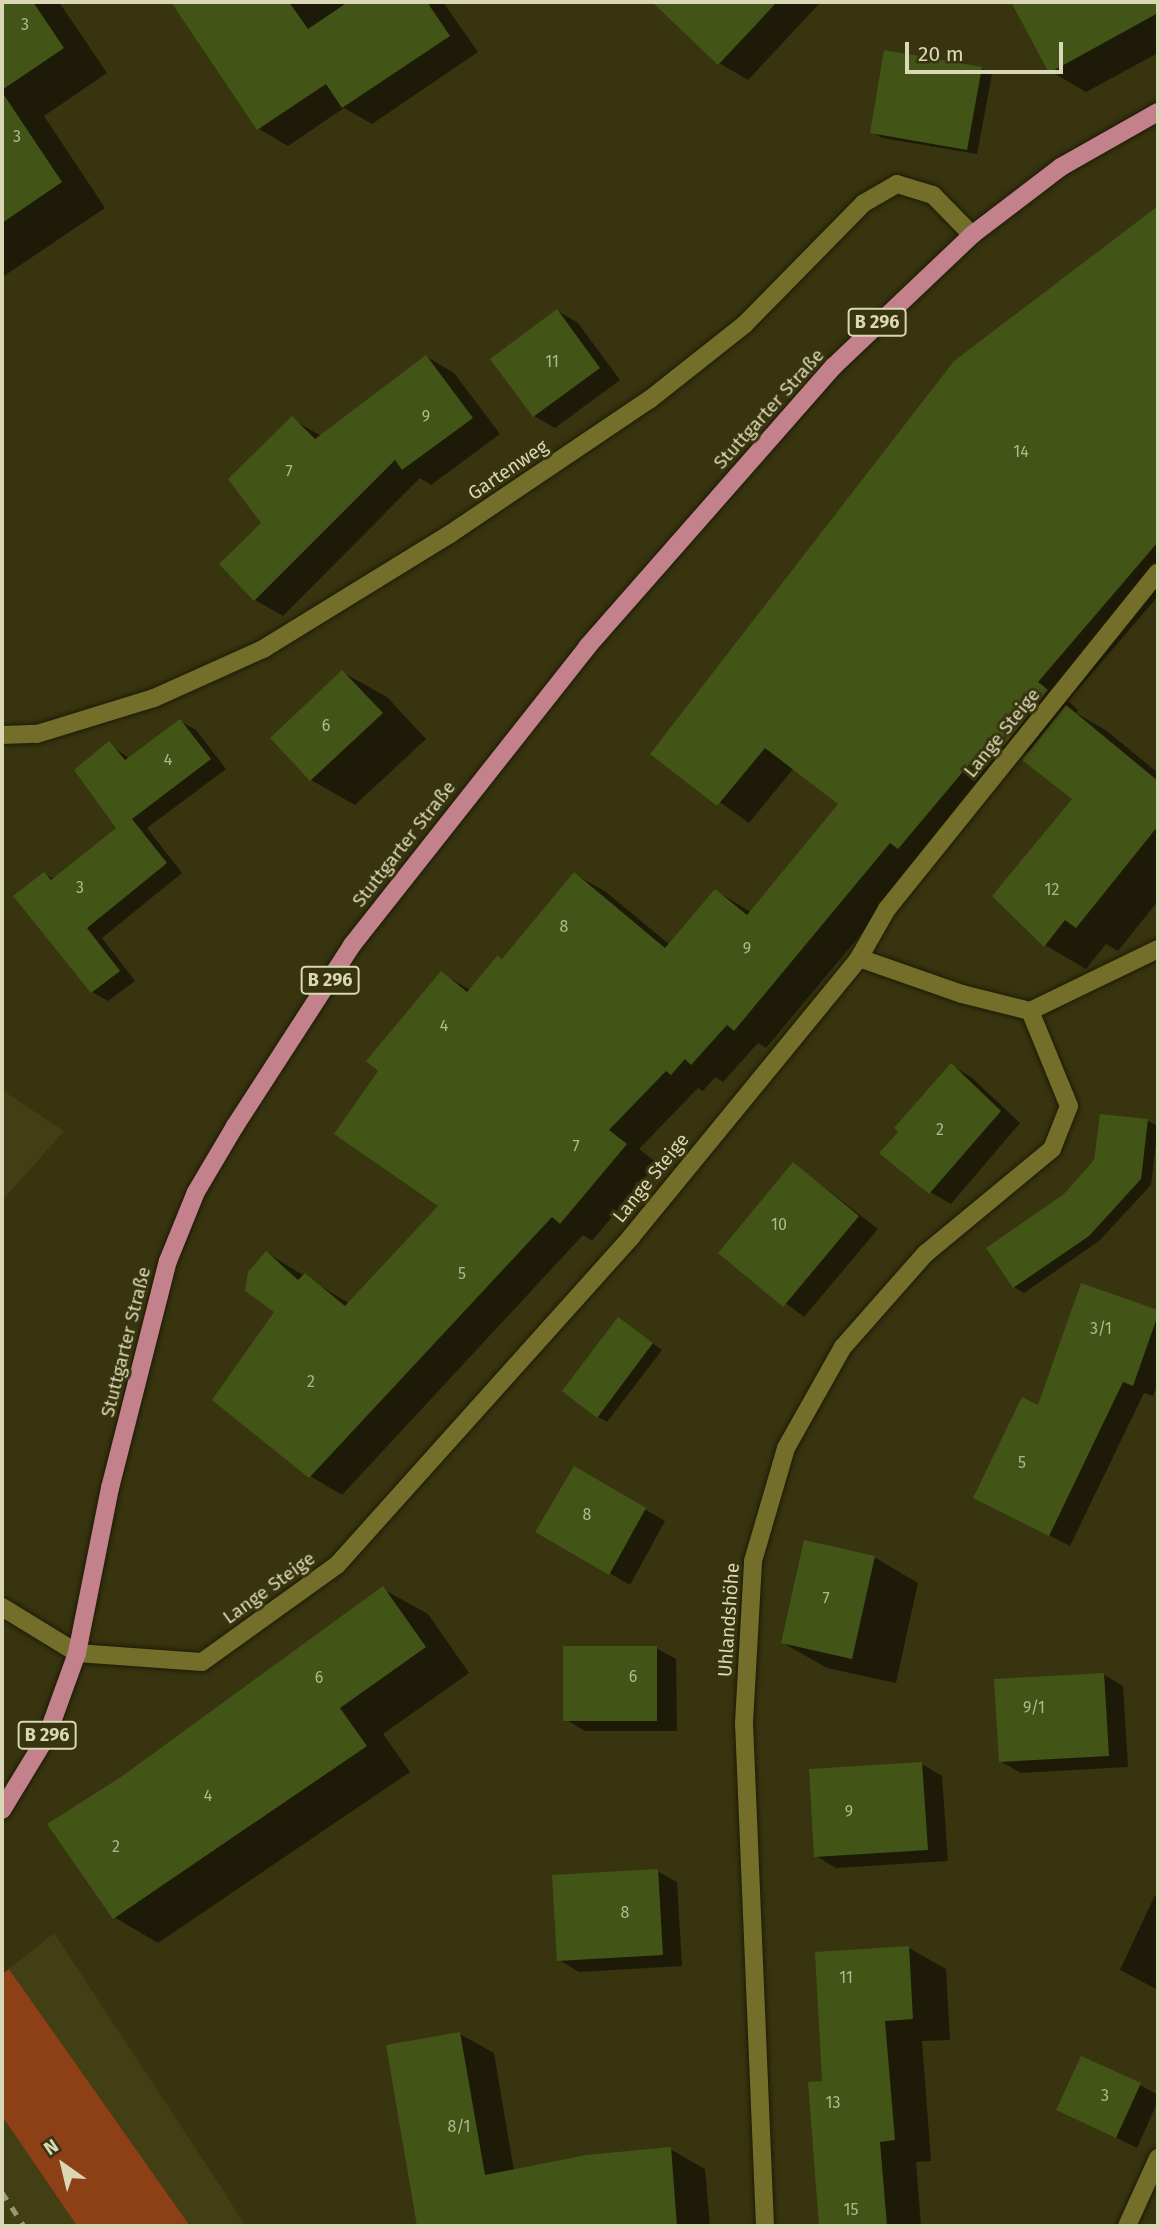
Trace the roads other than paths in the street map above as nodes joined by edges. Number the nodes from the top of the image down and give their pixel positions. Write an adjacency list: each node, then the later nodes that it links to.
1 (1158, 112): 2 (main road, Stuttgarter Straße / B 296)
2 (972, 235): 4 (street, Gartenweg); 9 (main road, Stuttgarter Straße / B 296)
3 (1158, 572): 6 (street, Lange Steige)
4 (2, 735)
5 (1158, 949): 7 (street)
6 (859, 958): 7 (street); 9 (street, Lange Steige)
7 (1030, 1011): 12 (street, Uhlandshöhe)
8 (2, 1607): 9 (street)
9 (77, 1653): 10 (main road, Stuttgarter Straße / B 296)
10 (2, 1810)
11 (1158, 2158): 13 (street)
12 (765, 2226)
13 (1127, 2226)

